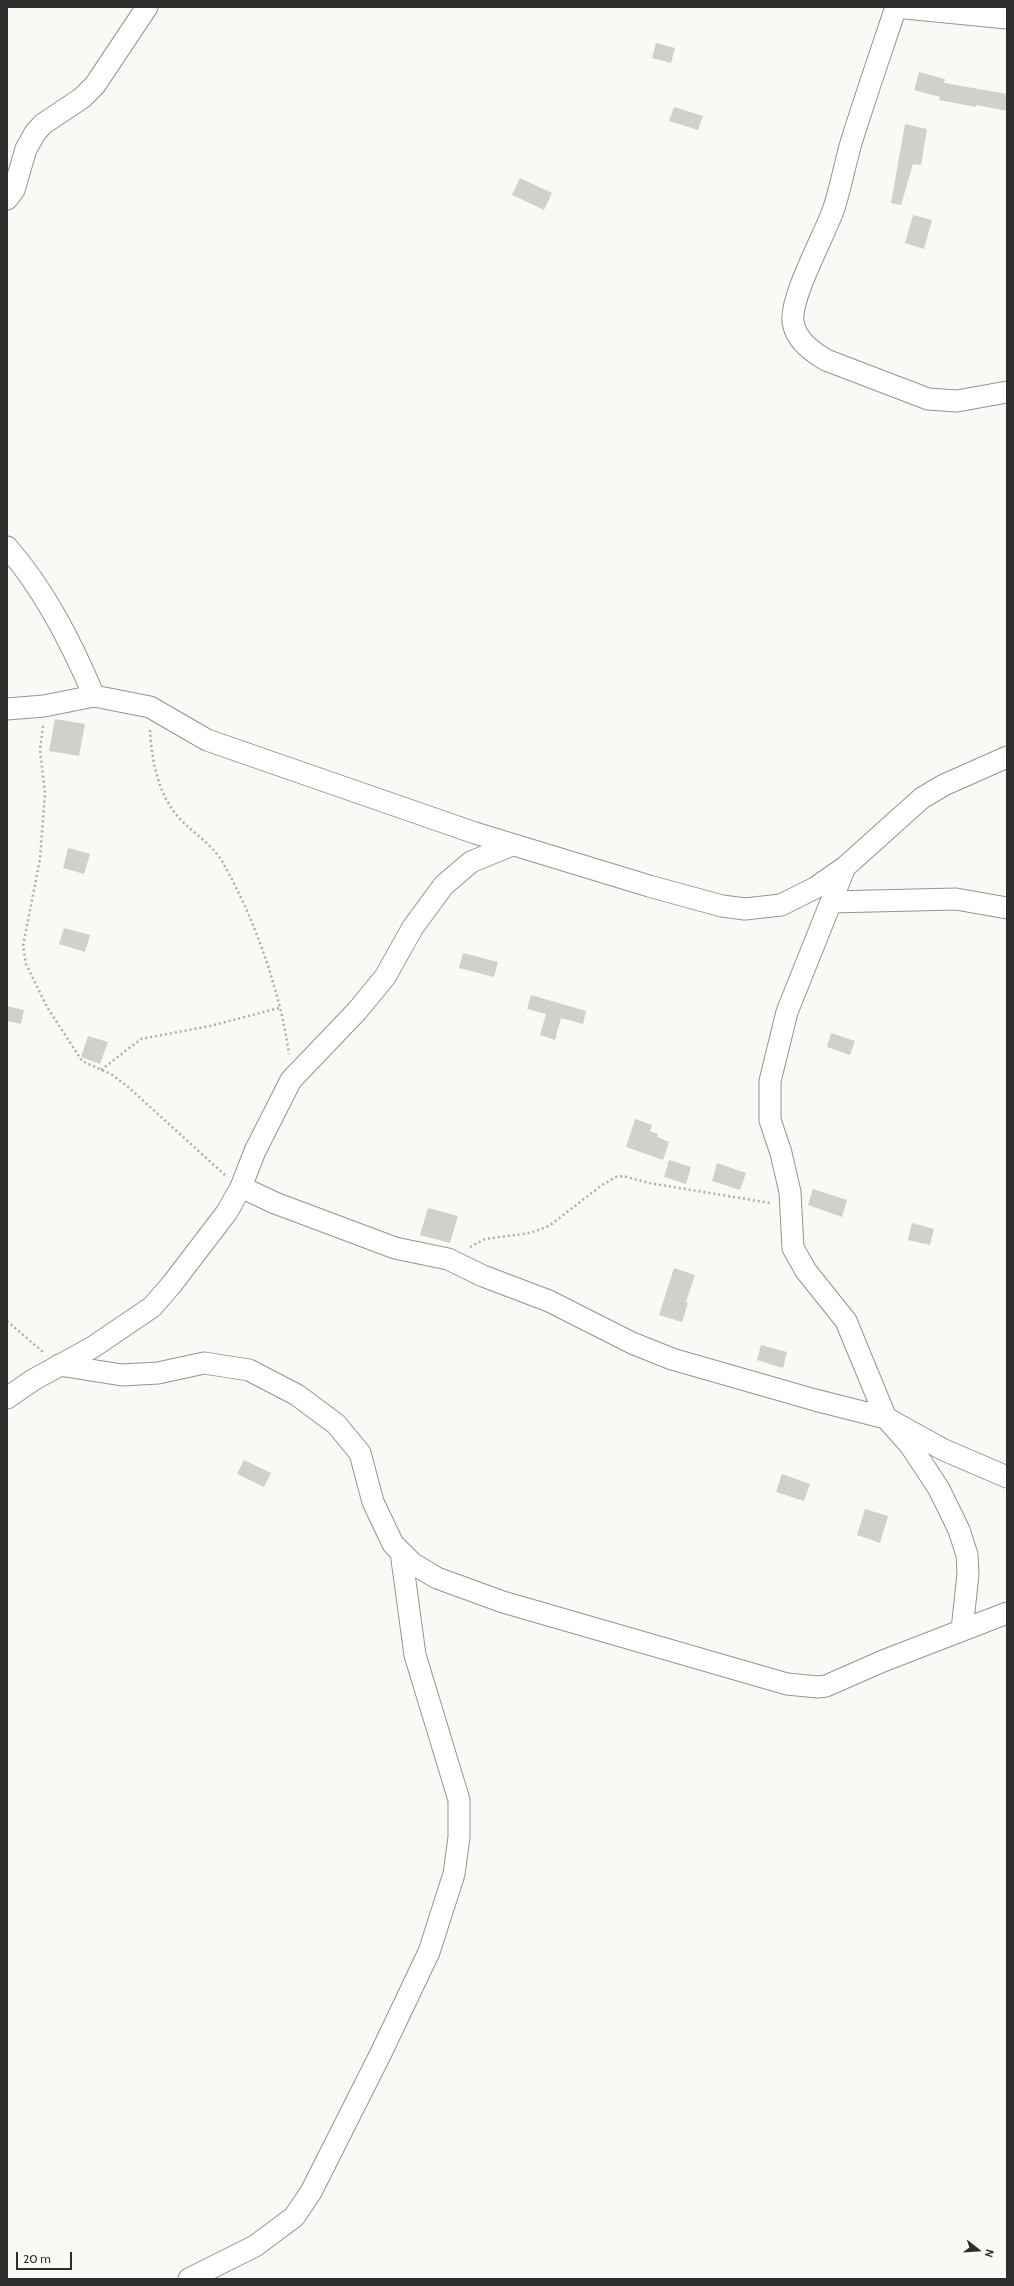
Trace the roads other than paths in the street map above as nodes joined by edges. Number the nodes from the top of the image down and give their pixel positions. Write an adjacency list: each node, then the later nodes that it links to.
1 (147, 7): 5 (street)
2 (895, 7): 3 (street); 6 (street)
3 (946, 10): 4 (street)
4 (1007, 18)
5 (7, 199)
6 (1007, 392)
7 (7, 547): 8 (street)
8 (94, 696): 9 (street); 11 (street)
9 (7, 709)
10 (1007, 757): 12 (street)
11 (512, 845): 12 (street); 15 (street)
12 (845, 867): 13 (street)
13 (831, 902): 14 (street); 18 (street)
14 (1007, 908)
15 (241, 1187): 16 (street); 18 (street)
16 (59, 1365): 17 (street); 20 (street)
17 (7, 1398)
18 (886, 1418): 19 (street); 22 (street)
19 (1007, 1477)
20 (401, 1552): 22 (street); 23 (street)
21 (1007, 1613): 22 (street)
22 (962, 1630)
23 (189, 2279)

